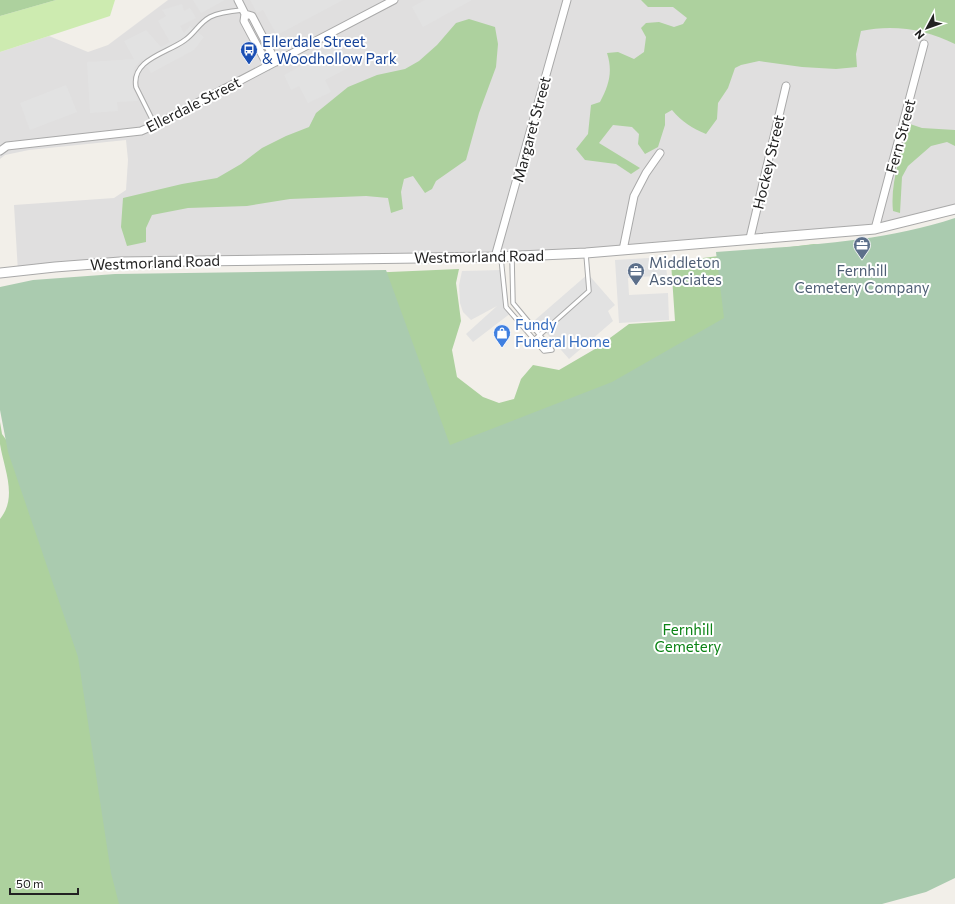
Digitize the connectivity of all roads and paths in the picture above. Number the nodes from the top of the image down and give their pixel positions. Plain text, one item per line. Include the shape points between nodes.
1 (238, 0) edge
2 (394, 0) edge
3 (567, 0) edge
4 (244, 12) junction
5 (924, 44) dead end
6 (276, 62) junction
7 (268, 66) junction
8 (786, 86) dead end
9 (155, 125) junction
10 (0, 151) edge
11 (660, 153) dead end
12 (955, 209) edge
13 (875, 229) junction
14 (750, 238) junction
15 (623, 250) junction
16 (586, 253) junction
17 (512, 256) junction
18 (498, 257) junction
19 (0, 273) edge
20 (540, 335) junction
21 (534, 340) junction

1 - 4 street
2 - 6 street, Ellerdale Street
3 - 18 street, Margaret Street
4 - 6 street via 252,16
4 - 7 street via 244,21
4 - 9 lane via 210,17 200,23 184,40 140,68 135,80 136,87
5 - 13 street, Fern Street
6 - 7 street, Ellerdale Street
7 - 9 street, Ellerdale Street
8 - 14 street, Hockey Street
9 - 10 street, Ellerdale Street via 141,131 7,146
11 - 15 street via 636,192
12 - 13 street, Westmorland Road
13 - 14 street, Westmorland Road
14 - 15 street, Westmorland Road
15 - 16 street, Westmorland Road
16 - 17 street, Westmorland Road
16 - 20 lane via 589,291
17 - 18 street, Westmorland Road
17 - 20 lane via 514,303
18 - 19 street, Westmorland Road via 128,262
18 - 21 lane via 506,307
20 - 21 lane
20 - 21 lane via 552,350 544,351

